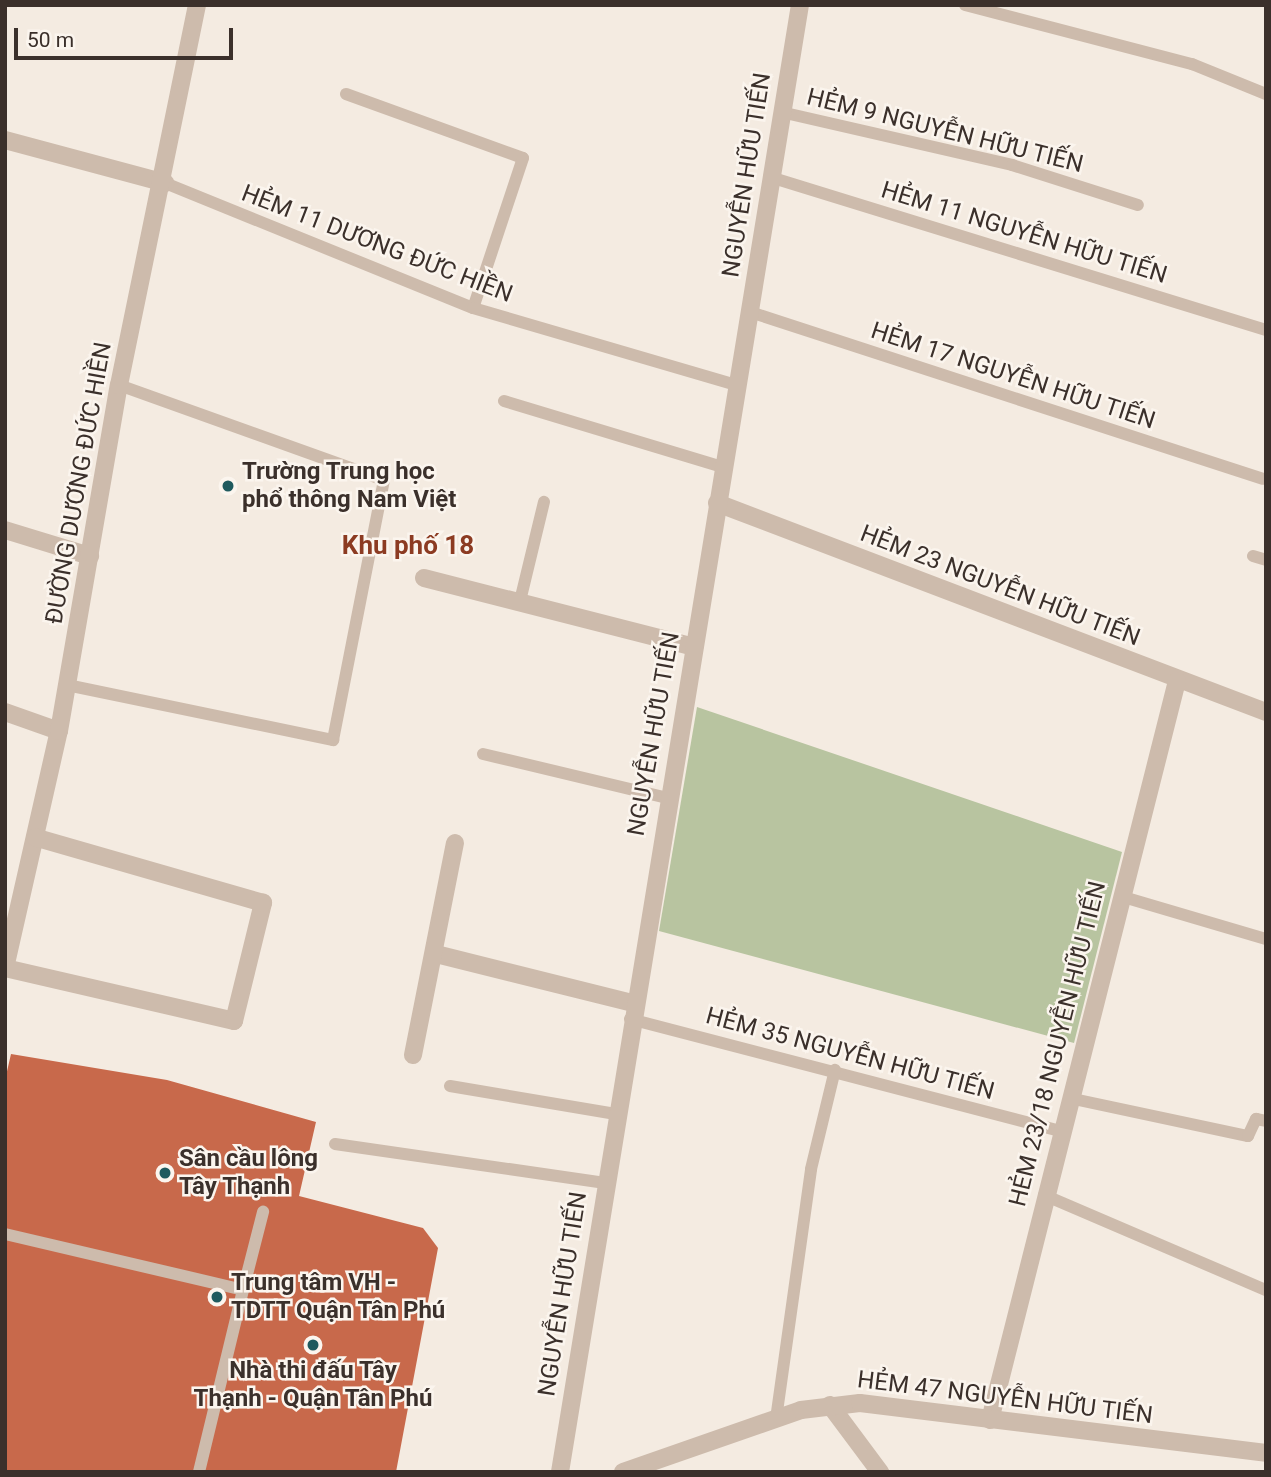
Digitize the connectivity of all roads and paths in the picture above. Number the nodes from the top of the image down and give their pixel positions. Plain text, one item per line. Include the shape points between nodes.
1 (197, 5) edge
2 (800, 5) edge
3 (965, 5) edge
4 (346, 94) dead end
5 (1266, 94) edge
6 (780, 112) junction
7 (5, 140) edge
8 (770, 177) junction
9 (165, 183) junction
10 (1138, 205) dead end
11 (473, 308) junction
12 (750, 313) junction
13 (1266, 330) edge
14 (119, 385) junction
15 (737, 385) junction
16 (504, 401) dead end
17 (723, 467) junction
18 (1263, 479) dead end
19 (544, 502) dead end
20 (717, 503) junction
21 (5, 530) edge
22 (90, 556) junction
23 (424, 578) dead end
24 (520, 601) junction
25 (694, 647) junction
26 (1177, 681) junction
27 (67, 685) junction
28 (5, 712) edge
29 (1266, 712) edge
30 (60, 731) junction
31 (483, 754) dead end
32 (667, 797) junction
33 (36, 837) junction
34 (455, 843) dead end
35 (1120, 896) junction
36 (1266, 939) edge
37 (436, 954) junction
38 (5, 968) edge
39 (631, 1011) junction
40 (413, 1055) dead end
41 (835, 1070) junction
42 (450, 1086) dead end
43 (1069, 1098) junction
44 (616, 1114) junction
45 (1266, 1121) edge
46 (1060, 1131) junction
47 (335, 1144) dead end
48 (605, 1183) junction
49 (1044, 1195) junction
50 (263, 1212) dead end
51 (5, 1234) edge
52 (243, 1290) junction
53 (1266, 1290) edge
54 (830, 1405) junction
55 (776, 1419) junction
56 (990, 1420) junction
57 (1266, 1453) edge
58 (199, 1472) edge
59 (559, 1472) edge
60 (623, 1472) edge
61 (880, 1472) edge

1 - 9 street, ĐƯỜNG DƯƠNG ĐỨC HIỀN
2 - 6 street, NGUYỄN HỮU TIẾN
3 - 5 lane via 1192,64
4 - 11 lane via 523,158
6 - 8 street, NGUYỄN HỮU TIẾN
6 - 10 lane, HẺM 9 NGUYỄN HỮU TIẾN via 1012,165
7 - 9 street
8 - 12 street, NGUYỄN HỮU TIẾN
8 - 13 lane, HẺM 11 NGUYỄN HỮU TIẾN
9 - 11 lane, HẺM 11 DƯƠNG ĐỨC HIỀN
9 - 14 street, ĐƯỜNG DƯƠNG ĐỨC HIỀN
11 - 15 lane, HẺM 11 DƯƠNG ĐỨC HIỀN
12 - 15 street, NGUYỄN HỮU TIẾN
12 - 18 lane, HẺM 17 NGUYỄN HỮU TIẾN
14 - 22 street, ĐƯỜNG DƯƠNG ĐỨC HIỀN
14 - 27 lane via 384,480 332,740
15 - 17 street, NGUYỄN HỮU TIẾN
16 - 17 lane
17 - 20 street, NGUYỄN HỮU TIẾN
19 - 24 lane
20 - 25 street, NGUYỄN HỮU TIẾN
20 - 26 street, HẺM 23 NGUYỄN HỮU TIẾN
21 - 22 street
22 - 27 street, ĐƯỜNG DƯƠNG ĐỨC HIỀN
23 - 24 street
24 - 25 street
25 - 32 street, NGUYỄN HỮU TIẾN
26 - 29 street, HẺM 23 NGUYỄN HỮU TIẾN
26 - 35 street, HẺM 23/18 NGUYỄN HỮU TIẾN
27 - 30 street, ĐƯỜNG DƯƠNG ĐỨC HIỀN
28 - 30 street
30 - 33 street, ĐƯỜNG DƯƠNG ĐỨC HIỀN
31 - 32 lane
32 - 39 street, NGUYỄN HỮU TIẾN
33 - 38 street, ĐƯỜNG DƯƠNG ĐỨC HIỀN
33 - 38 street via 263,903 234,1021
34 - 37 street
35 - 36 lane
35 - 43 street, HẺM 23/18 NGUYỄN HỮU TIẾN
37 - 39 street
37 - 40 street
39 - 41 lane, HẺM 35 NGUYỄN HỮU TIẾN
39 - 44 street, NGUYỄN HỮU TIẾN
41 - 46 lane, HẺM 35 NGUYỄN HỮU TIẾN
41 - 55 lane via 811,1169
42 - 44 lane
43 - 45 lane via 1248,1136 1256,1119
43 - 46 street, HẺM 23/18 NGUYỄN HỮU TIẾN
44 - 48 street, NGUYỄN HỮU TIẾN
46 - 49 street, HẺM 23/18 NGUYỄN HỮU TIẾN
47 - 48 lane
48 - 59 street, NGUYỄN HỮU TIẾN
49 - 53 lane
49 - 56 street, HẺM 23/18 NGUYỄN HỮU TIẾN
50 - 52 lane
51 - 52 lane
52 - 58 lane
54 - 55 street, HẺM 47 NGUYỄN HỮU TIẾN
54 - 56 street, HẺM 47 NGUYỄN HỮU TIẾN via 887,1405
54 - 61 street
55 - 60 street, HẺM 47 NGUYỄN HỮU TIẾN
56 - 57 street, HẺM 47 NGUYỄN HỮU TIẾN

